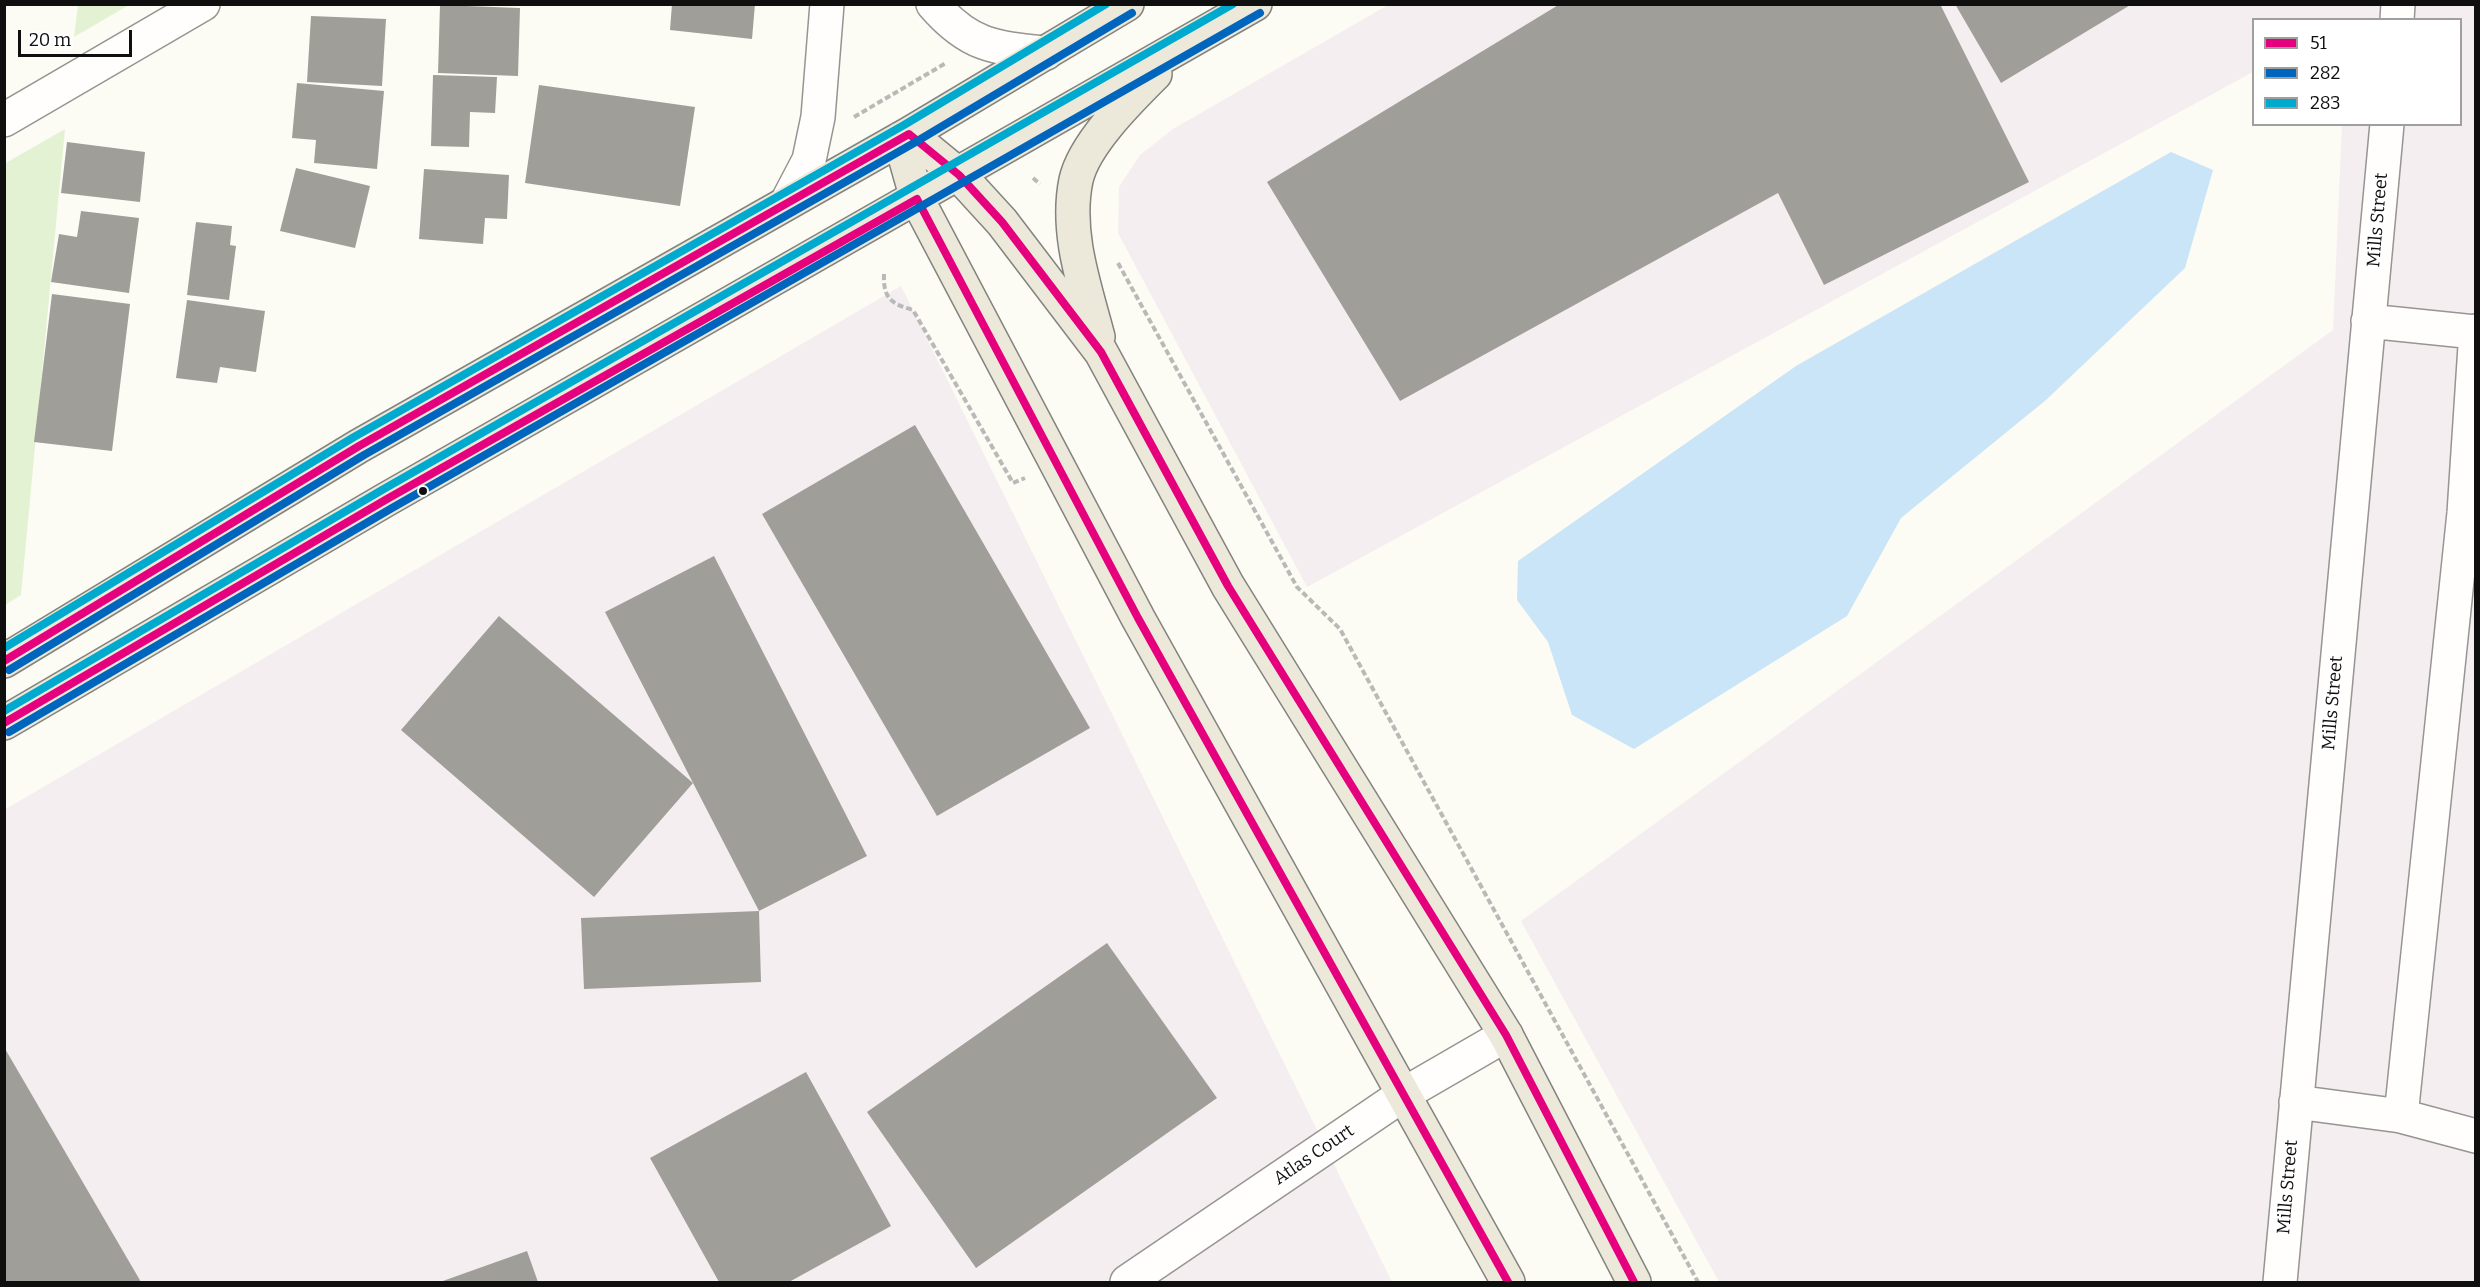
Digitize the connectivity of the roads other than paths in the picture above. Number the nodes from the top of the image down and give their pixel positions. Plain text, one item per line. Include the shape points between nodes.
1 (202, 4) edge
2 (827, 4) edge
3 (933, 4) edge
4 (1127, 4) edge
5 (1255, 4) edge
6 (1184, 45) junction
7 (1046, 54) junction
8 (4, 120) edge
9 (2387, 126) edge
10 (904, 137) junction
11 (959, 175) junction
12 (917, 199) junction
13 (787, 202) junction
14 (2368, 321) junction
15 (2475, 332) edge
16 (1101, 352) junction
17 (4, 661) edge
18 (4, 723) edge
19 (1506, 1035) junction
20 (1404, 1094) junction
21 (2296, 1102) junction
22 (2401, 1116) junction
23 (2475, 1137) edge
24 (1127, 1282) edge
25 (1508, 1282) edge
26 (1634, 1282) edge
27 (2280, 1282) edge

1 - 8 street
2 - 13 street via 818,117 809,160
3 - 7 street via 962,33 984,44
4 - 7 main road
5 - 6 main road
6 - 11 main road
6 - 16 main road via 1108,123 1077,178 1074,240
7 - 10 main road
9 - 14 street, Mills Street
10 - 11 main road
10 - 12 main road
10 - 13 main road
11 - 12 main road
11 - 16 main road via 1002,222
12 - 18 main road via 387,499
12 - 20 main road via 1138,618
13 - 17 main road via 359,446
14 - 15 street
14 - 21 street, Mills Street
15 - 22 street via 2464,513
16 - 19 main road via 1228,586
19 - 20 street, Atlas Court
19 - 26 main road
20 - 24 street, Atlas Court
20 - 25 main road
21 - 22 street
21 - 27 street, Mills Street
22 - 23 street

